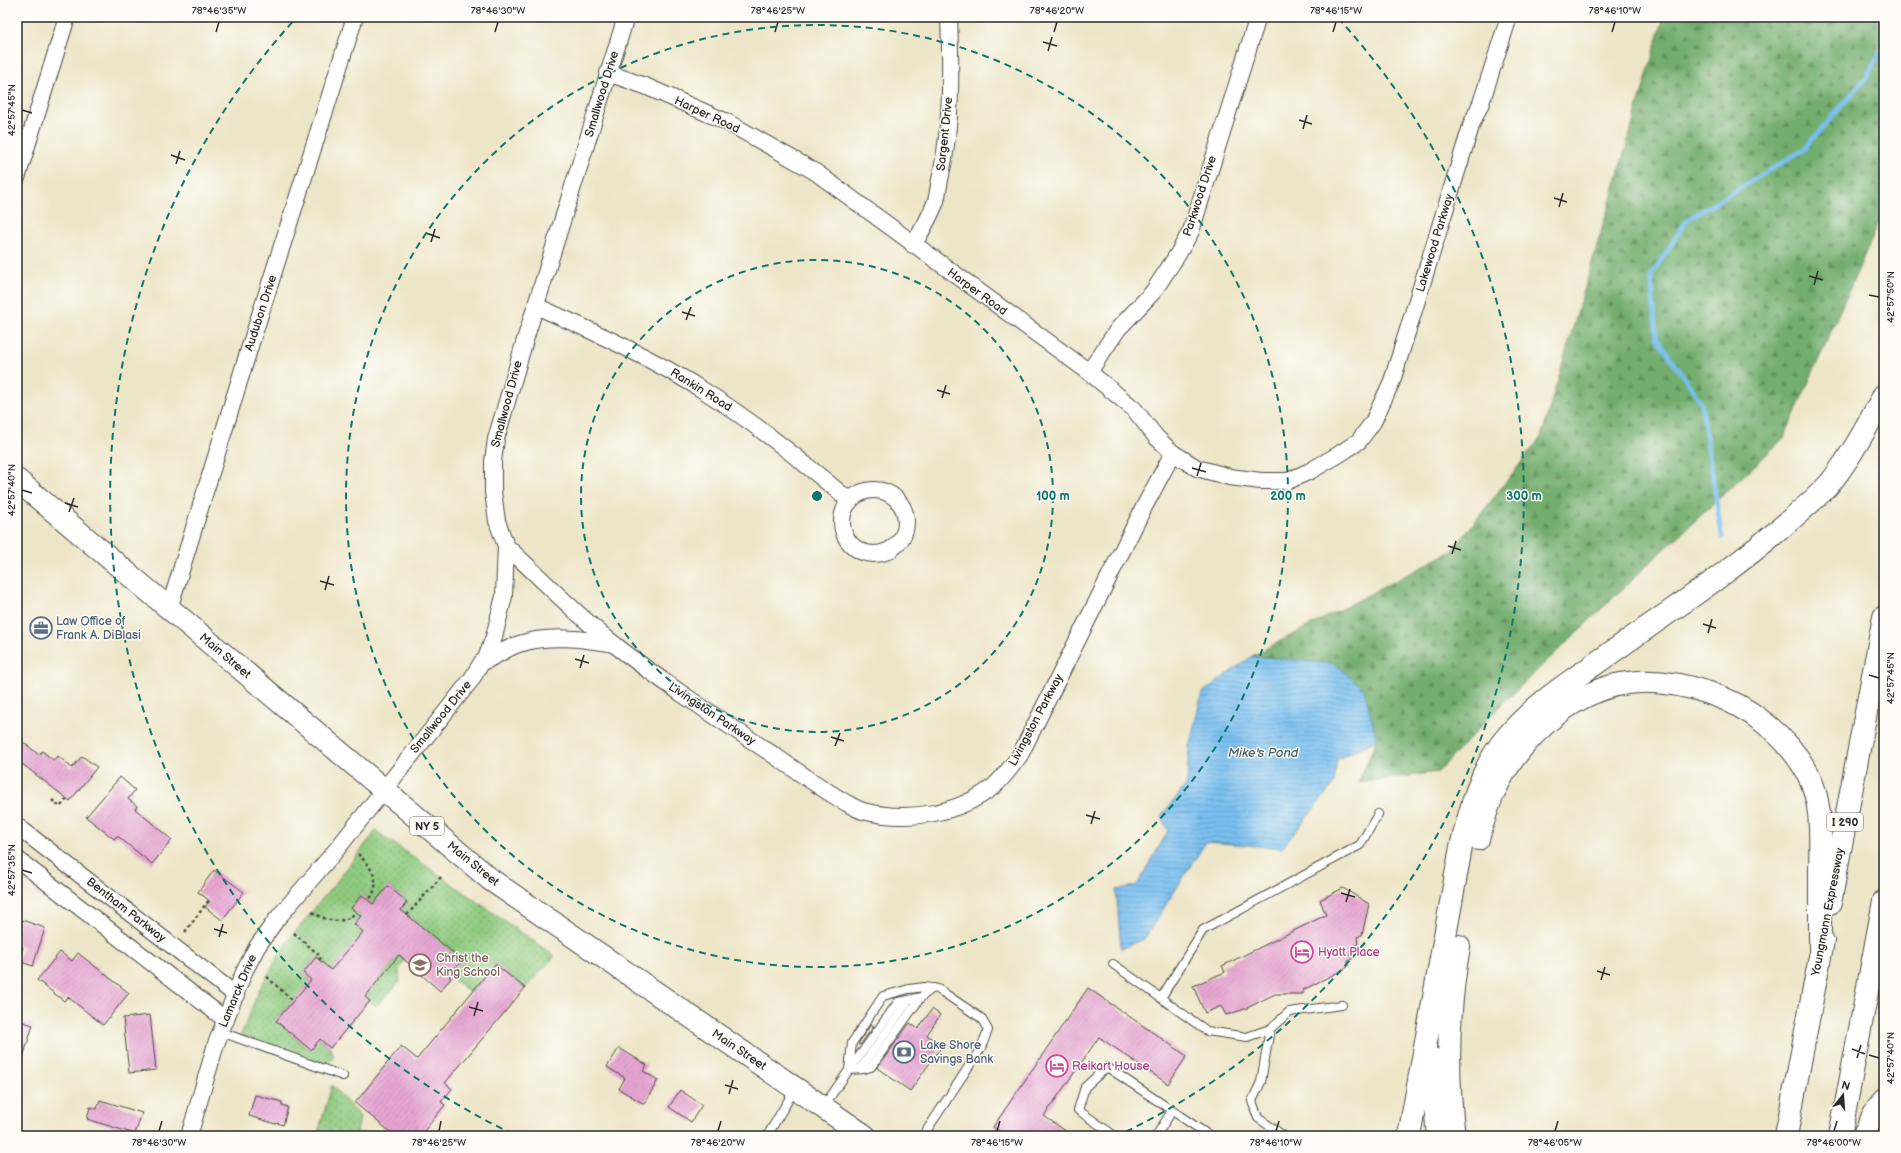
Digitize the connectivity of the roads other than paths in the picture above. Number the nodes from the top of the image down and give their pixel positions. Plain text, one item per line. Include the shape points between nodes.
1 (67, 17) edge
2 (355, 17) edge
3 (626, 17) edge
4 (949, 17) edge
5 (1258, 17) edge
6 (1509, 17) edge
7 (608, 73) junction
8 (17, 178) edge
9 (913, 245) junction
10 (536, 306) junction
11 (1089, 372) junction
12 (1884, 395) edge
13 (1173, 454) junction
14 (1338, 455) joint
15 (17, 480) edge
16 (850, 500) junction
17 (506, 546) junction
18 (169, 609) junction
19 (1884, 617) edge
20 (614, 644) junction
21 (485, 661) junction
22 (383, 789) junction
23 (1378, 814) dead end
24 (18, 831) edge
25 (17, 859) edge
26 (1884, 901) edge
27 (1820, 956) junction
28 (1113, 964) dead end
29 (932, 988) junction
30 (1436, 990) junction
31 (236, 995) junction
32 (921, 997) junction
33 (1161, 998) junction
34 (909, 1000) junction
35 (1342, 1005) dead end
36 (223, 1026) junction
37 (1270, 1029) junction
38 (860, 1069) junction
39 (849, 1070) junction
40 (343, 1076) dead end
41 (795, 1088) junction
42 (1884, 1100) edge
43 (823, 1107) junction
44 (1172, 1111) junction
45 (189, 1136) edge
46 (767, 1136) edge
47 (865, 1136) edge
48 (923, 1136) edge
49 (1114, 1136) edge
50 (1156, 1136) edge
51 (1210, 1136) edge
52 (1284, 1136) edge
53 (1409, 1136) edge
54 (1438, 1136) edge
55 (1454, 1136) edge
56 (1786, 1136) edge
57 (1840, 1136) edge
58 (1863, 1136) edge

1 - 8 street
2 - 18 street, Audubon Drive
3 - 7 street, Smallwood Drive
4 - 9 street, Sargent Drive via 951,73 945,159 936,201 927,223
5 - 11 street, Parkwood Drive via 1191,231 1153,292 1118,329
6 - 14 street, Lakewood Parkway via 1472,123 1392,381 1373,422 1359,441
7 - 9 street, Harper Road via 726,122 814,171
7 - 10 street, Smallwood Drive
9 - 11 street, Harper Road
10 - 16 street, Rankin Road via 602,335 708,393 797,456
10 - 17 street, Smallwood Drive via 496,439 492,461 497,521
11 - 13 street, Harper Road via 1134,409
12 - 30 main road via 1850,456 1830,483 1810,503 1765,543 1544,701 1524,718 1501,744 1485,772 1469,813
13 - 14 street, Harper Road via 1197,468 1230,477 1261,481 1288,481
13 - 20 street, Livingston Parkway via 1020,755 1008,772 993,786 960,806 938,812 893,816 860,810 829,793
15 - 18 main road, Main Street / NY 5
16 - 16 street via 858,493 869,490 891,493 902,506 907,521 900,542 892,550 872,554 862,552 853,546 847,539 842,519 844,509
17 - 20 street, Livingston Parkway
17 - 21 street, Smallwood Drive via 504,596
18 - 22 main road, Main Street / NY 5
19 - 27 main road, Youngmann Expressway / I 290
20 - 21 street, Livingston Parkway via 573,638 547,639 519,644
21 - 22 street, Smallwood Drive
22 - 31 street, Lamarck Drive via 337,849 276,920 257,947
22 - 41 main road, Main Street / NY 5 via 491,880
23 - 33 lane via 1360,845 1203,930
24 - 31 street, Bentham Parkway
25 - 36 street
26 - 57 main road
27 - 55 main road via 1820,851 1816,793 1807,772 1790,748 1755,715 1725,698 1695,688 1644,682 1616,685 1590,694 1560,712 1518,752 1497,785 1483,819 1454,973 1450,1012 1450,1104
27 - 56 main road, Youngmann Expressway / I 290
28 - 33 lane
29 - 32 lane
29 - 39 lane via 909,989 883,996 852,1043
29 - 48 lane via 938,989 981,1018 988,1030 981,1048
30 - 53 main road
30 - 54 main road via 1433,1054
31 - 36 street, Lamarck Drive
32 - 34 lane
32 - 38 lane via 871,1067
33 - 37 lane via 1207,1031 1247,1037
34 - 38 lane
34 - 39 lane via 898,1002
35 - 37 lane via 1289,1012
36 - 40 lane
36 - 45 street, Lamarck Drive
37 - 52 lane via 1261,1082 1252,1101 1258,1118
38 - 39 lane
39 - 43 lane
41 - 43 main road, Main Street / NY 5
41 - 46 lane
42 - 58 main road via 1878,1106
43 - 47 main road, Main Street / NY 5
44 - 49 lane via 1107,1067 1085,1087 1078,1110
44 - 50 lane
44 - 51 lane

